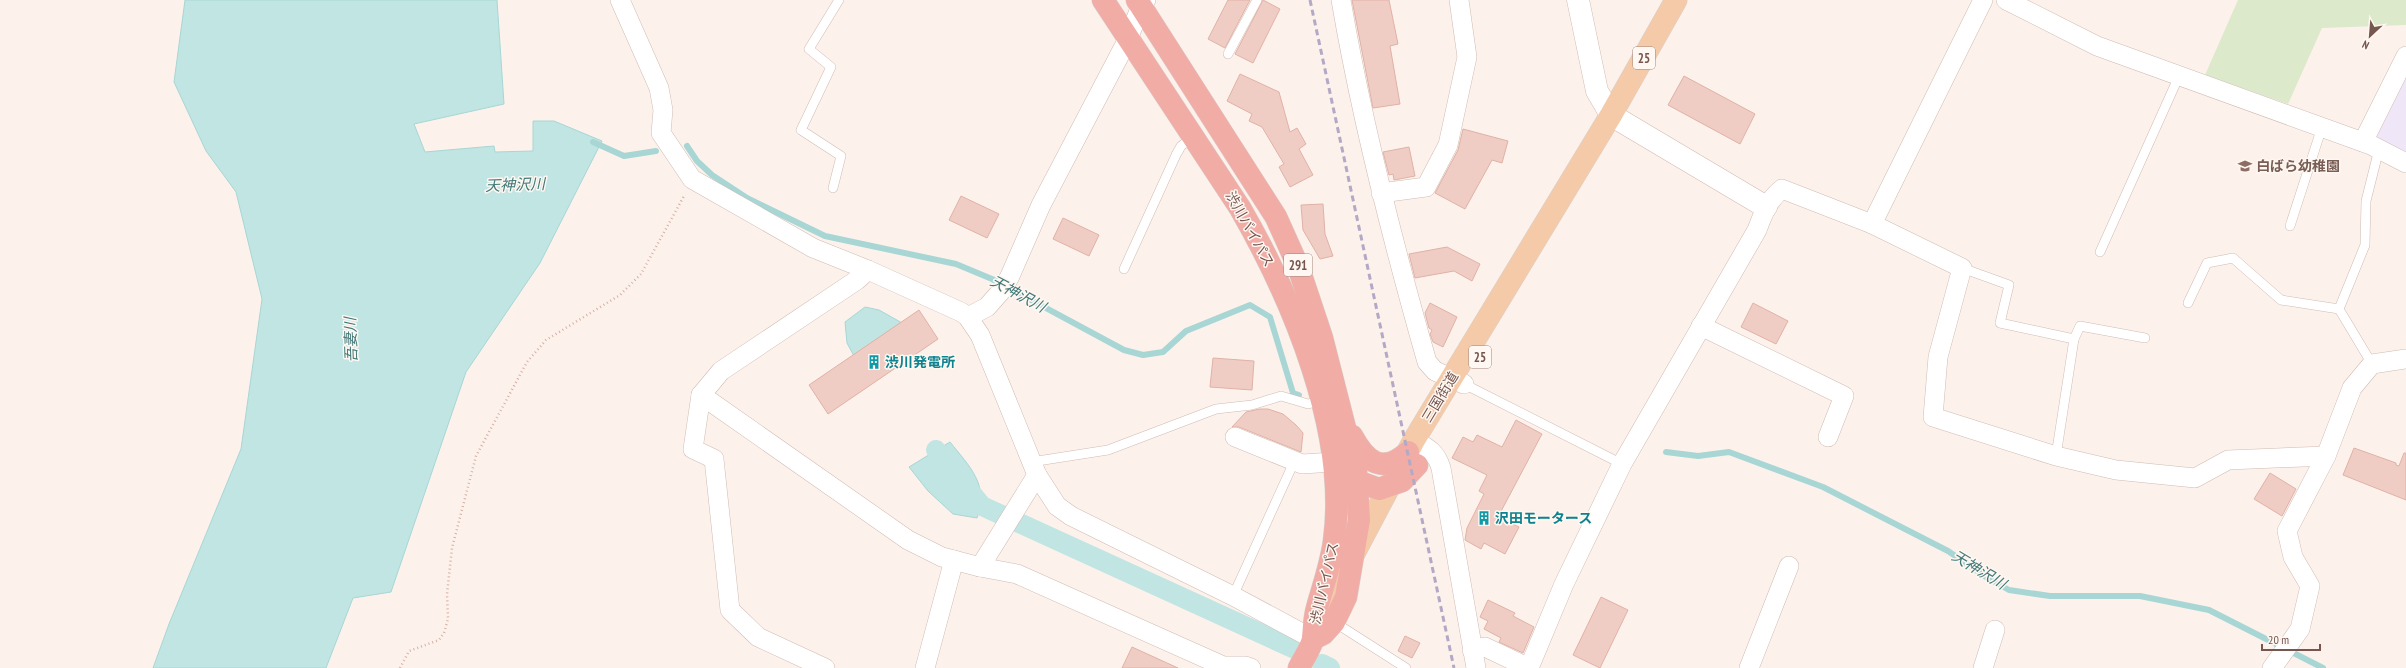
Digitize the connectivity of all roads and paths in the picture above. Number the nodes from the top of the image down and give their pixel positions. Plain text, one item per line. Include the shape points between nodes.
1 (620, 0) edge
2 (839, 0) edge
3 (1103, 0) edge
4 (1257, 0) edge
5 (1341, 0) edge
6 (1459, 0) edge
7 (1578, 0) edge
8 (1676, 0) edge
9 (1983, 0) edge
10 (2006, 0) edge
11 (1142, 2) edge
12 (1128, 39) junction
13 (1228, 54) dead end
14 (2406, 56) edge
15 (2179, 76) junction
16 (1612, 115) junction
17 (2322, 128) junction
18 (1193, 137) junction
19 (2371, 145) junction
20 (2406, 163) edge
21 (692, 179) junction
22 (833, 188) dead end
23 (1381, 193) junction
24 (1766, 207) junction
25 (1872, 224) junction
26 (2290, 226) dead end
27 (2100, 252) dead end
28 (1962, 268) junction
29 (1124, 269) dead end
30 (868, 270) junction
31 (2188, 303) dead end
32 (2339, 310) junction
33 (968, 317) junction
34 (1701, 326) junction
35 (2145, 338) dead end
36 (2074, 339) junction
37 (2406, 360) edge
38 (2372, 364) junction
39 (1458, 381) junction
40 (701, 395) junction
41 (1320, 401) junction
42 (1345, 423) junction
43 (1234, 437) dead end
44 (1828, 437) dead end
45 (1416, 451) junction
46 (2056, 456) junction
47 (2326, 456) junction
48 (1294, 462) junction
49 (1334, 462) junction
50 (1622, 464) junction
51 (1034, 469) junction
52 (1357, 481) junction
53 (1390, 486) junction
54 (1351, 559) junction
55 (954, 560) junction
56 (1789, 566) dead end
57 (980, 567) junction
58 (1233, 596) junction
59 (1346, 597) junction
60 (1334, 622) junction
61 (1995, 630) dead end
62 (1313, 639) junction
63 (1472, 650) junction
64 (803, 664) edge
65 (2275, 664) edge
66 (400, 668) edge
67 (825, 668) edge
68 (925, 668) edge
69 (1251, 668) edge
70 (1299, 668) edge
71 (1406, 668) edge
72 (1476, 668) edge
73 (1529, 668) edge
74 (1749, 668) edge
75 (1982, 668) edge

1 - 21 street via 659,88 663,110 661,133
2 - 22 lane via 809,49 831,67 801,130 842,156
3 - 12 highway, 渋川バイパス / 291
4 - 13 lane
5 - 23 street via 1354,76
6 - 23 street via 1467,57 1448,145 1426,187
7 - 16 street via 1597,91
8 - 16 main road, 三国街道 / 25
9 - 25 street
10 - 15 street via 2097,46
11 - 12 street
11 - 42 highway, 渋川バイパス / 291 via 1276,217 1298,266 1322,338
12 - 18 highway, 渋川バイパス / 291
12 - 33 street via 1041,205 1006,282 987,307
14 - 19 street
15 - 17 street
15 - 27 lane
16 - 24 street
16 - 39 main road, 三国街道 / 25 via 1555,232
17 - 19 street
17 - 26 lane
18 - 29 lane via 1181,146 1176,155
18 - 41 highway, 渋川バイパス / 291 via 1240,208 1272,267 1310,364
19 - 20 street
19 - 32 lane via 2365,245
21 - 30 street via 813,248
21 - 66 path via 641,274 620,295 546,340 527,362 476,456 452,548 447,594 448,619 444,633 439,640 409,652
23 - 39 street via 1427,362 1435,371
24 - 25 street via 1773,196 1782,189
24 - 34 street via 1757,230
25 - 28 street
28 - 36 lane via 2009,285 2000,323
28 - 46 street via 1938,356 1933,417
30 - 33 street
30 - 40 street via 857,280 721,371
31 - 32 lane via 2207,263 2233,258 2281,300
32 - 38 lane
33 - 51 street via 980,335
34 - 44 street via 1844,396
34 - 50 street
35 - 36 lane via 2080,326
36 - 46 lane
37 - 38 street
38 - 47 street via 2352,388
39 - 45 main road, 三国街道 / 25
39 - 50 lane
40 - 55 street via 908,540 942,557
40 - 64 street via 694,449 714,459 730,610 758,637
41 - 49 highway, 渋川バイパス / 291
41 - 51 lane via 1308,404 1281,396 1252,405 1216,409 1108,450
42 - 45 highway via 1362,454 1376,463 1395,462
42 - 52 highway, 渋川バイパス / 291
43 - 48 street
45 - 53 main road, 三国街道 / 25
45 - 59 main road, 三国街道 / 25
45 - 63 street via 1438,457
46 - 47 street via 2116,470 2195,478 2228,460
47 - 65 street via 2287,531 2293,557 2310,586 2300,629
48 - 49 street
48 - 58 lane
49 - 52 highway
49 - 62 highway, 渋川バイパス / 291 via 1337,498 1334,541 1312,625
50 - 73 street via 1564,584
51 - 57 street
51 - 58 street via 1057,506 1071,516
52 - 53 highway via 1379,489
52 - 54 highway, 渋川バイパス / 291 via 1359,520
53 - 54 main road, 三国街道 / 25
54 - 59 highway, 渋川バイパス / 291
54 - 62 main road, 三国街道 / 25
55 - 57 street
55 - 68 street
56 - 74 street
57 - 69 street via 1017,574 1223,666
58 - 62 street
59 - 60 highway, 渋川バイパス / 291
60 - 62 highway, 渋川バイパス / 291 via 1323,634
60 - 71 lane
61 - 75 street
62 - 70 highway, 三国街道 / 291
63 - 72 street
63 - 73 street via 1485,646
64 - 67 street

